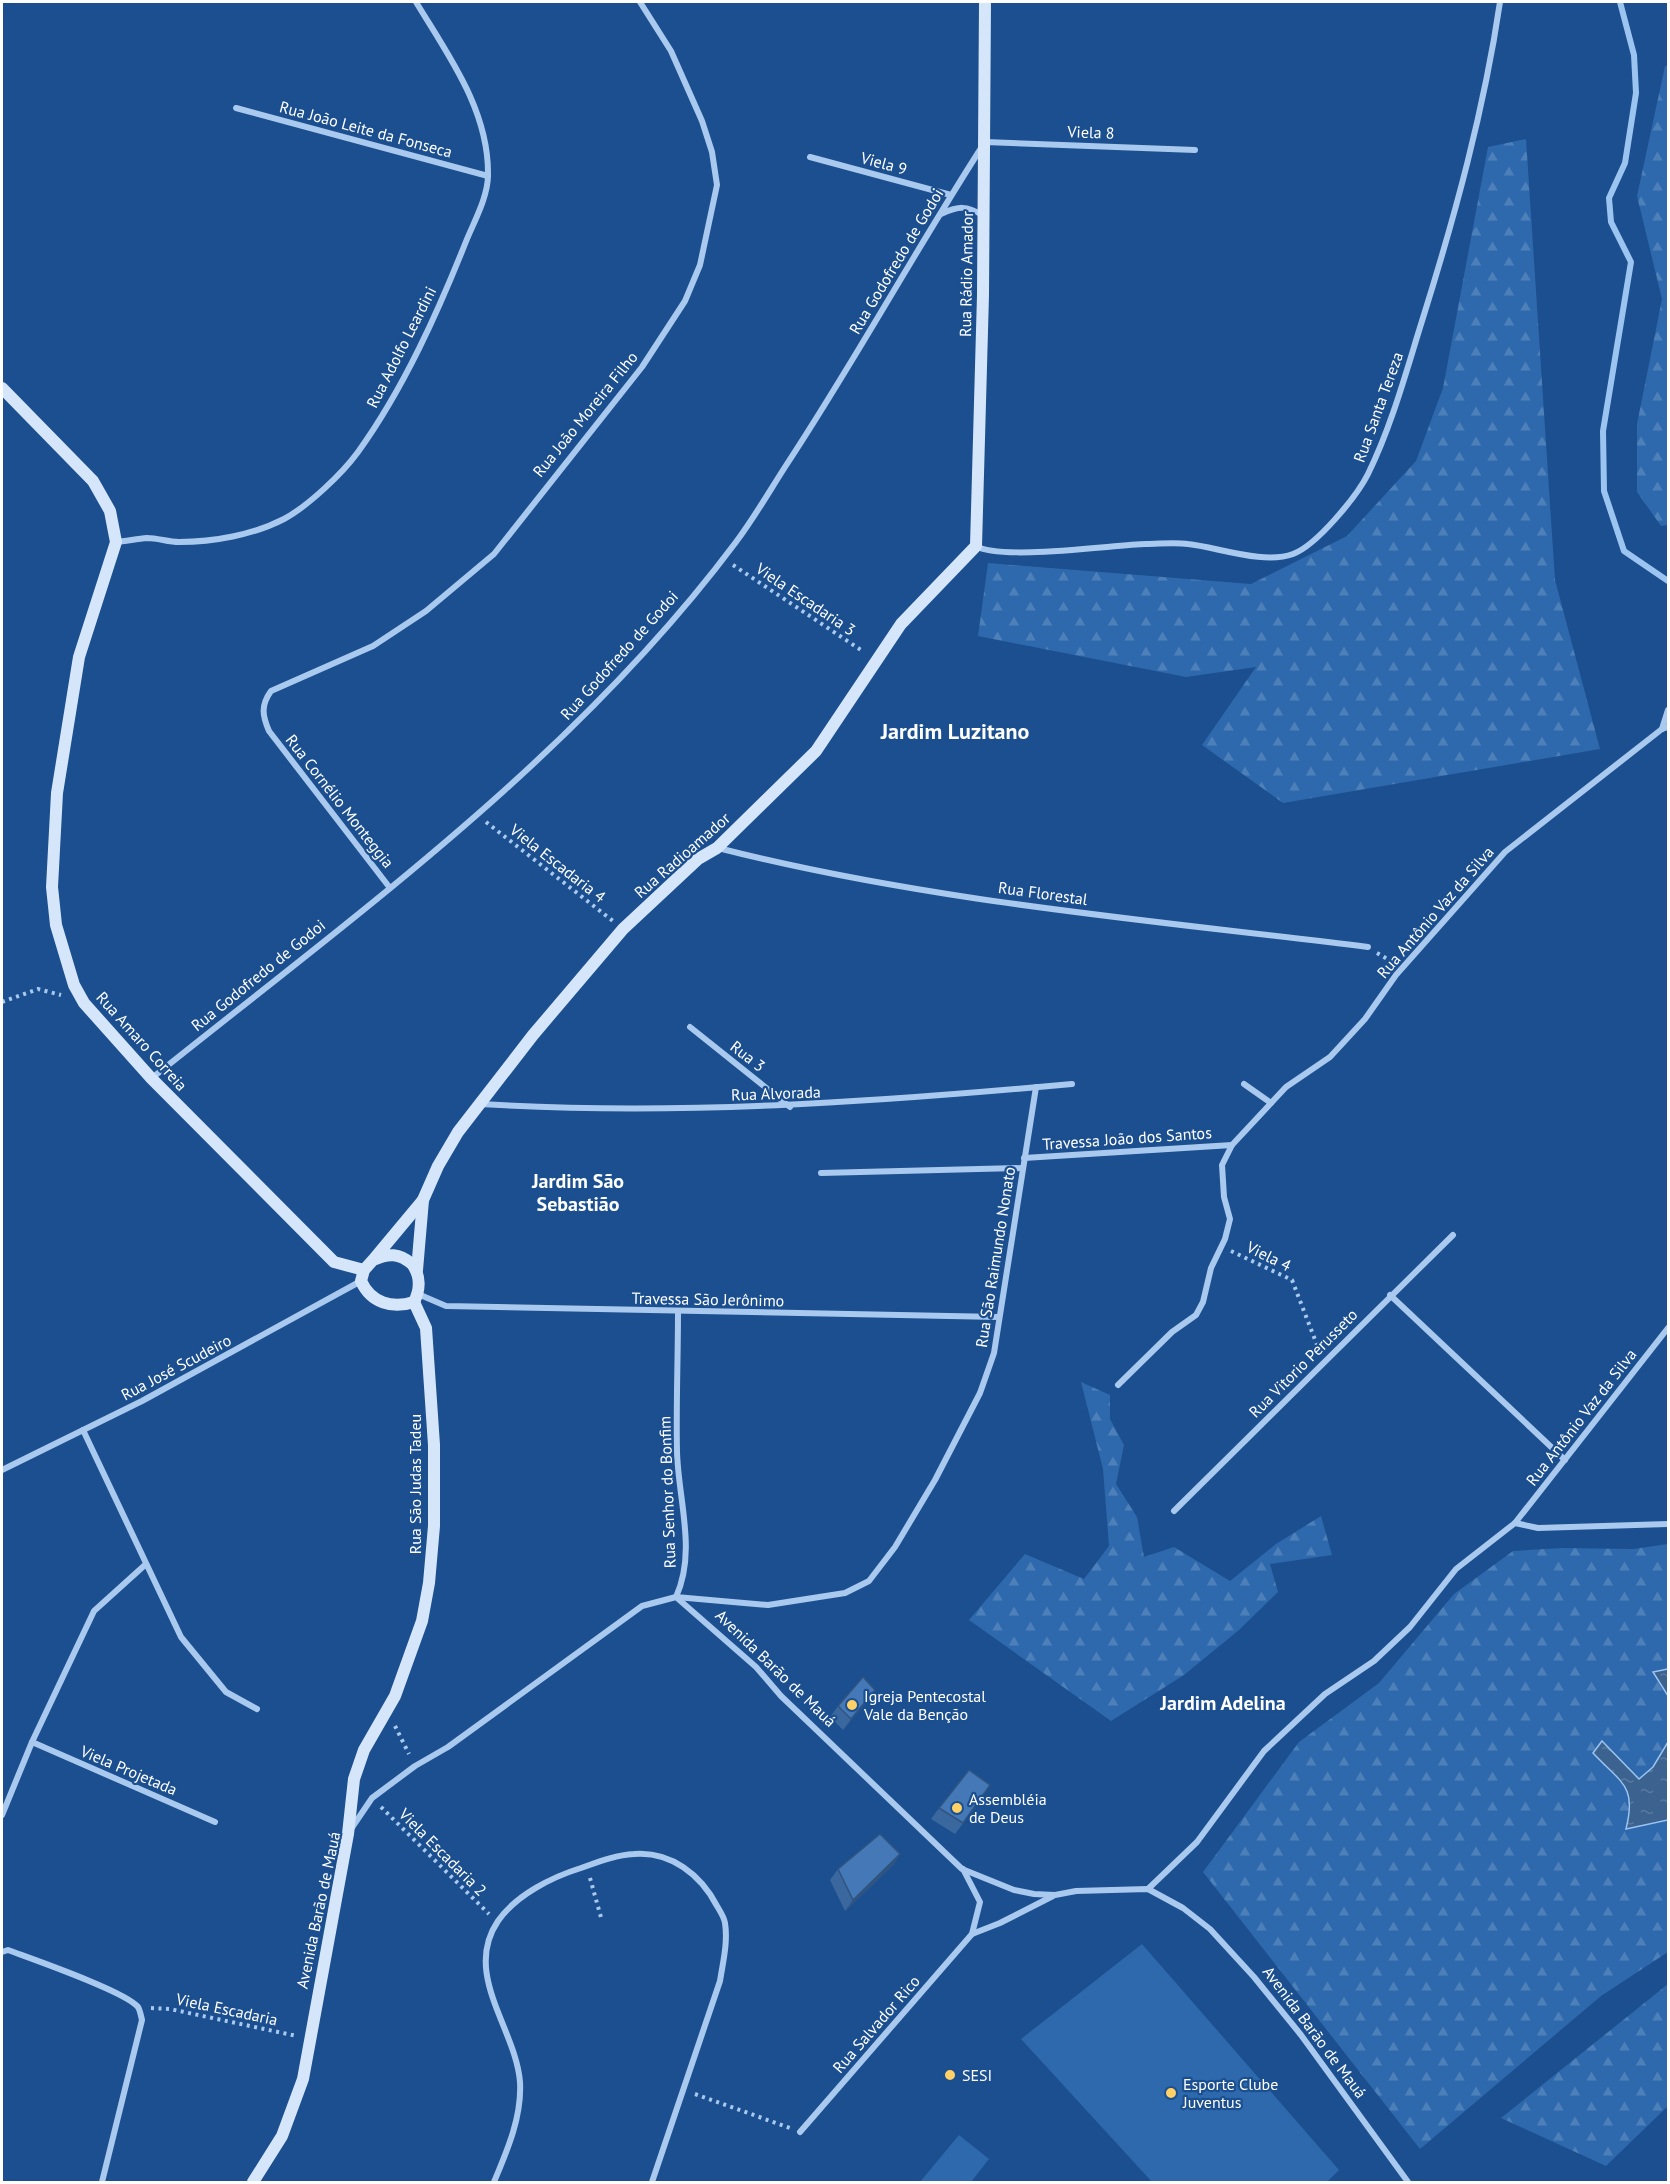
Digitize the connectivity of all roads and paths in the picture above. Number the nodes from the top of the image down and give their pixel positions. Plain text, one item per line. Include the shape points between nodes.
1 (416, 2) edge
2 (640, 2) edge
3 (985, 2) edge
4 (1500, 2) edge
5 (236, 108) dead end
6 (985, 142) junction
7 (1195, 150) dead end
8 (810, 157) dead end
9 (488, 176) junction
10 (951, 195) junction
11 (940, 214) junction
12 (984, 216) junction
13 (2, 388) edge
14 (116, 542) junction
15 (976, 546) junction
16 (723, 558) junction
17 (876, 660) junction
18 (1668, 710) edge
19 (1665, 728) edge
20 (268, 731) joint
21 (479, 816) junction
22 (717, 848) junction
23 (390, 888) junction
24 (624, 929) junction
25 (1368, 947) joint
26 (1402, 968) junction
27 (81, 998) junction
28 (2, 1002) edge
29 (690, 1027) dead end
30 (151, 1078) junction
31 (1072, 1084) dead end
32 (1244, 1084) dead end
33 (1036, 1087) junction
34 (1271, 1103) junction
35 (479, 1104) junction
36 (790, 1107) junction
37 (1232, 1144) junction
38 (1024, 1158) junction
39 (1023, 1168) junction
40 (821, 1173) dead end
41 (423, 1200) junction
42 (1453, 1235) dead end
43 (1222, 1246) junction
44 (417, 1270) junction
45 (366, 1271) junction
46 (1390, 1295) junction
47 (416, 1298) junction
48 (678, 1312) junction
49 (999, 1317) junction
50 (1668, 1328) edge
51 (1323, 1362) junction
52 (1118, 1385) dead end
53 (82, 1430) junction
54 (1565, 1460) junction
55 (2, 1470) edge
56 (1174, 1511) dead end
57 (1515, 1523) junction
58 (1668, 1524) edge
59 (146, 1564) junction
60 (676, 1597) junction
61 (257, 1709) dead end
62 (386, 1711) junction
63 (32, 1742) junction
64 (415, 1766) junction
65 (372, 1798) junction
66 (2, 1815) edge
67 (215, 1822) dead end
68 (348, 1834) junction
69 (586, 1866) junction
70 (962, 1869) junction
71 (1148, 1889) junction
72 (1055, 1895) junction
73 (602, 1921) dead end
74 (497, 1922) junction
75 (972, 1934) junction
76 (2, 1952) edge
77 (138, 2007) junction
78 (310, 2039) junction
79 (684, 2090) junction
80 (800, 2132) joint
81 (102, 2182) edge
82 (253, 2182) edge
83 (494, 2182) edge
84 (652, 2182) edge
85 (1407, 2182) edge

1 - 9 street, Rua Adolfo Leardini via 474,103 484,134
2 - 20 street, Rua João Moreira Filho via 671,51 702,121 714,163 717,185 709,229 686,301 642,367 494,554 426,611 373,646 271,691 263,708
3 - 6 street, Rua Rádio Amador
4 - 15 street, Rua Santa Tereza via 1491,64 1475,128 1439,267 1394,414 1367,476 1312,542 1293,554 1271,557 1186,544 985,552
5 - 9 street, Rua João Leite da Fonseca
6 - 7 street, Viela 8
6 - 10 street, Rua Godofredo de Godoi
6 - 12 street, Rua Rádio Amador
8 - 10 street, Viela 9
9 - 14 street, Rua Adolfo Leardini via 480,208 450,282 409,366 357,454 324,487 285,518 252,531 216,539 177,542 148,538
10 - 11 street, Rua Godofredo de Godoi
11 - 12 street via 959,206 970,207
11 - 16 street, Rua Godofredo de Godoi via 802,441
12 - 15 street, Rua Rádio Amador
13 - 14 street via 93,481 111,511
14 - 27 street, Rua Amaro Correia via 79,657 52,839 56,925
15 - 17 street, Rua Radioamador via 902,624
16 - 17 path, Viela Escadaria 3
16 - 21 street, Rua Godofredo de Godoi via 599,702
17 - 22 street, Rua Radioamador via 816,752
18 - 19 street
19 - 26 street, Rua Antônio Vaz da Silva via 1505,852
20 - 23 street, Rua Cornélio Monteggia
21 - 23 street, Rua Godofredo de Godoi
21 - 24 path, Viela Escadaria 4
22 - 24 street, Rua Radioamador via 698,859
22 - 25 street, Rua Florestal via 840,875 1069,911
23 - 30 street, Rua Godofredo de Godoi
24 - 35 street, Rua Radioamador
25 - 26 path
26 - 34 street, Rua Antônio Vaz da Silva via 1365,1019 1330,1057 1286,1087
27 - 28 path via 38,989
27 - 30 street, Rua Amaro Correia
29 - 36 street, Rua 3
30 - 45 street, Rua Amaro Correia via 334,1262
31 - 33 street, Rua Alvorada
32 - 34 street
33 - 36 street, Rua Alvorada
33 - 38 street, Rua São Raimundo Nonato
34 - 37 street, Rua Antônio Vaz da Silva
35 - 36 street, Rua Alvorada via 641,1110
35 - 41 street, Rua Radioamador via 438,1166
37 - 38 street, Travessa João dos Santos
37 - 43 street, Rua Antônio Vaz da Silva via 1222,1165 1230,1219
38 - 39 street, Rua São Raimundo Nonato
39 - 40 street
39 - 49 street, Rua São Raimundo Nonato
41 - 44 street, Rua Radioamador
41 - 45 street, Rua Radioamador
42 - 46 street, Rua Vitorio Perusseto
43 - 51 path, Viela 4 via 1292,1280
43 - 52 street via 1196,1315 1172,1332
44 - 45 street via 404,1258 385,1255
44 - 47 street
45 - 47 street via 367,1294 401,1306
45 - 53 street, Rua José Scudeiro via 153,1395
46 - 51 street, Rua Vitorio Perusseto
46 - 54 street
47 - 48 street, Travessa São Jerônimo via 446,1306
47 - 62 street, Rua São Judas Tadeu via 426,1328 434,1445 434,1526 422,1622
48 - 49 street, Travessa São Jerônimo
48 - 60 street, Rua Senhor do Bonfim via 677,1453 687,1557
49 - 60 street, Rua São Raimundo Nonato via 994,1353 980,1393 895,1547 869,1581 845,1593 768,1605
50 - 54 street, Rua Antônio Vaz da Silva
51 - 56 street, Rua Vitorio Perusseto
53 - 55 street, Rua José Scudeiro
53 - 59 street
54 - 57 street, Rua Antônio Vaz da Silva
57 - 58 street via 1538,1528
57 - 71 street, Rua Antônio Vaz da Silva via 1456,1569 1410,1627 1374,1661 1325,1694 1264,1751 1197,1842
59 - 61 street via 181,1637 226,1692
59 - 63 street via 94,1611
60 - 64 street, Avenida Barão de Mauá via 642,1606 448,1747
60 - 70 street, Avenida Barão de Mauá via 756,1667 781,1696
62 - 64 path
62 - 68 street, Rua São Judas Tadeu via 364,1750 354,1779
63 - 66 street
63 - 67 street, Viela Projetada
64 - 65 street, Avenida Barão de Mauá
65 - 68 street, Avenida Barão de Mauá
65 - 74 path, Viela Escadaria 2
68 - 78 street, Avenida Barão de Mauá
69 - 73 path
69 - 74 street via 555,1876 513,1905
69 - 79 street via 633,1854 655,1855 676,1862 694,1874 725,1921 726,1950 720,1981
70 - 72 street, Avenida Barão de Mauá via 1014,1890
70 - 75 street, Rua Salvador Rico via 980,1902
71 - 72 street, Avenida Barão de Mauá
71 - 85 street, Avenida Barão de Mauá via 1183,1908 1210,1929 1254,1977
72 - 75 street, Rua Salvador Rico
74 - 83 street via 485,1971 520,2080 520,2106
75 - 80 street, Rua Salvador Rico
76 - 77 street via 8,1950 121,1995
77 - 78 path, Viela Escadaria via 170,2009
77 - 81 street via 142,2020
78 - 82 street, Avenida Barão de Mauá via 303,2079 282,2136
79 - 80 path
79 - 84 street

